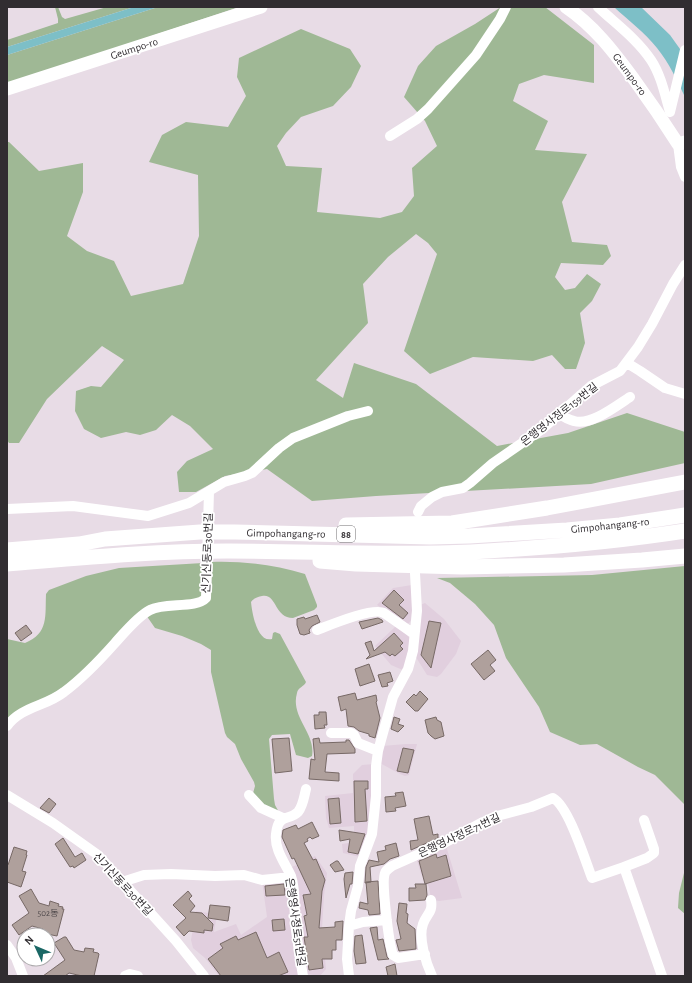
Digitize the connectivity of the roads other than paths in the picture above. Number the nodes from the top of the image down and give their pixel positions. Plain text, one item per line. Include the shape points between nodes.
1 (261, 7) edge
2 (506, 7) edge
3 (566, 7) edge
4 (598, 7) edge
5 (685, 50) edge
6 (7, 89) edge
7 (668, 119) junction
8 (390, 136) dead end
9 (682, 143) edge
10 (685, 156) edge
11 (685, 177) edge
12 (685, 265) edge
13 (627, 364) junction
14 (685, 394) edge
15 (630, 397) dead end
16 (368, 411) dead end
17 (560, 414) junction
18 (685, 482) edge
19 (209, 494) junction
20 (7, 509) edge
21 (418, 512) dead end
22 (685, 515) edge
23 (685, 531) edge
24 (293, 533) junction
25 (7, 550) edge
26 (228, 551) junction
27 (685, 556) edge
28 (7, 564) edge
29 (415, 573) dead end
30 (317, 630) dead end
31 (414, 634) junction
32 (7, 726) edge
33 (331, 733) dead end
34 (378, 751) junction
35 (306, 789) dead end
36 (7, 795) edge
37 (249, 795) dead end
38 (283, 818) junction
39 (644, 820) dead end
40 (624, 867) junction
41 (291, 877) junction
42 (122, 882) junction
43 (431, 900) dead end
44 (387, 920) junction
45 (349, 926) junction
46 (7, 945) edge
47 (424, 954) junction
48 (23, 976) edge
49 (125, 976) edge
50 (138, 976) edge
51 (204, 976) edge
52 (303, 976) edge
53 (350, 976) edge
54 (432, 976) edge
55 (662, 976) edge

1 - 6 main road, Geumpo-ro
2 - 8 street via 476,55 428,109
3 - 7 main road, Geumpo-ro via 606,42
4 - 7 street via 636,42 651,60 663,87
5 - 7 street
7 - 9 main road, Geumpo-ro
9 - 10 street
9 - 11 street via 681,167
12 - 13 street, 은행영사정로159번길
13 - 14 street via 665,388
13 - 17 street, 은행영사정로159번길 via 615,375 591,386
15 - 17 street via 582,422
16 - 19 street via 293,438 252,472 224,482
17 - 21 street, 은행영사정로159번길 via 463,488 442,492 432,497
18 - 24 highway via 539,510 452,523 343,525
19 - 20 street via 148,516 73,506
19 - 32 street, 신기신동로30번길 via 207,595 204,600 157,607 147,612 69,688 55,698 18,714
22 - 24 highway, Gimpohangang-ro / 88 via 620,525 469,536
23 - 26 highway, Gimpohangang-ro / 88 via 614,541 470,552
24 - 25 highway, Gimpohangang-ro / 88 via 200,532
26 - 27 highway via 300,560 462,568 564,565
26 - 28 highway, Gimpohangang-ro / 88 via 114,555
29 - 31 street via 417,611
30 - 31 street via 349,618 379,611
31 - 34 street via 406,675 393,697
33 - 34 street via 353,734 358,743
34 - 45 street via 372,834 360,866
35 - 38 street via 300,810
36 - 42 street, 신기신동로30번길 via 90,848
37 - 38 street via 261,808
38 - 41 street, 은행영사정로51번길 via 277,828 276,841
39 - 40 street, 은행영사정로71번길 via 654,854
40 - 44 street, 은행영사정로71번길 via 592,878 564,811 558,800 553,798 497,816 388,868 384,878
40 - 55 street
41 - 42 street via 262,880 244,875 171,874 144,875
41 - 52 street, 은행영사정로51번길
42 - 51 street, 신기신동로30번길
43 - 47 street via 432,907 422,930
44 - 45 street
44 - 47 street, 은행영사정로71번길 via 394,958
45 - 53 street via 347,959
46 - 48 street via 16,958
47 - 54 street
49 - 50 street

